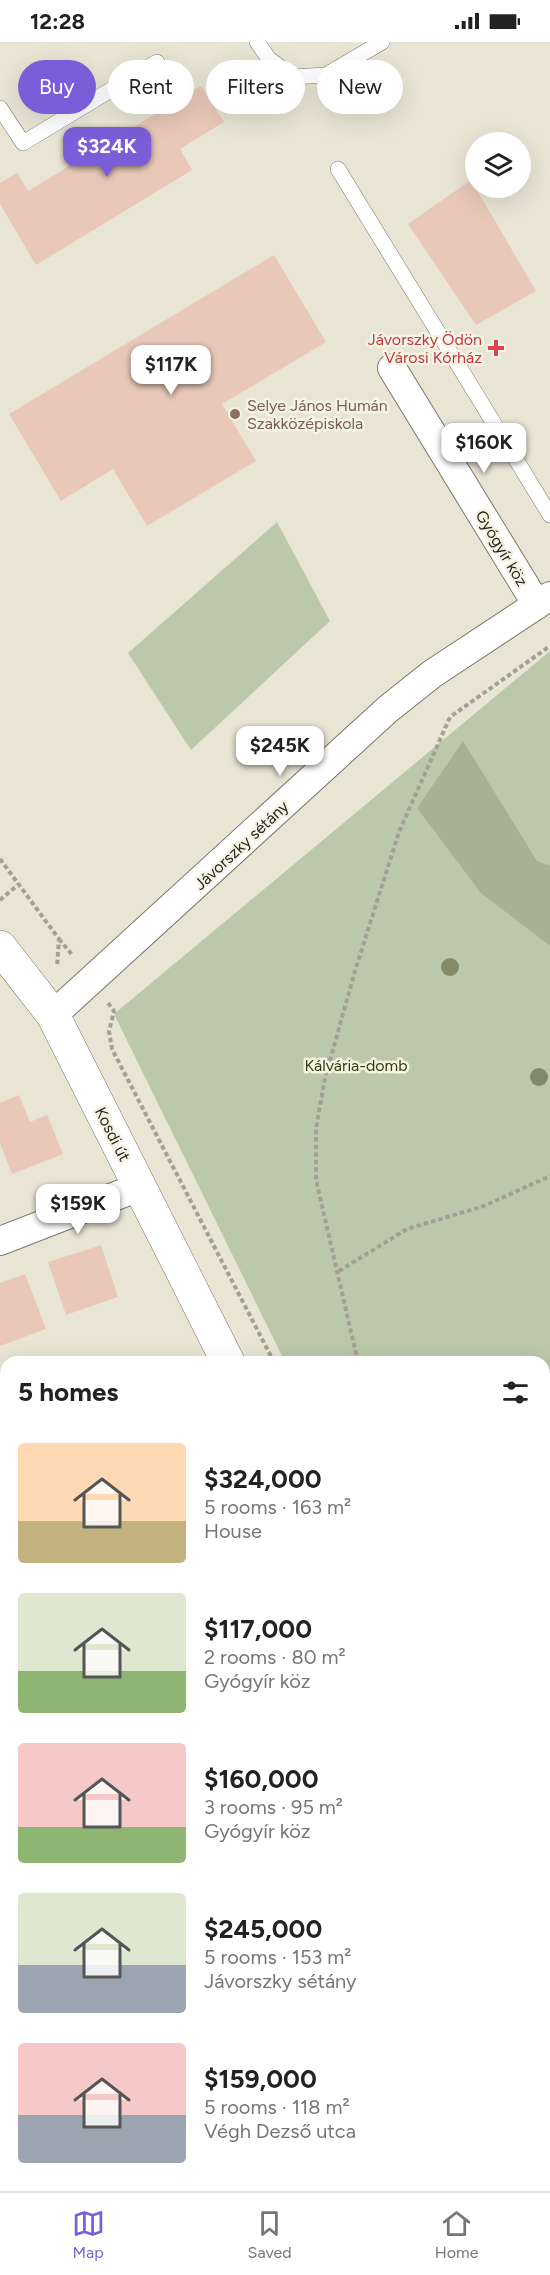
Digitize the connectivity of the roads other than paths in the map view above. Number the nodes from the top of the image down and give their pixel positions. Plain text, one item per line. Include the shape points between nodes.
1 (257, 42) edge
2 (382, 42) edge
3 (108, 92) edge
4 (0, 108) edge
5 (338, 169) dead end
6 (392, 368) dead end
7 (550, 515) edge
8 (544, 600) edge
9 (0, 946) edge
10 (53, 1015) junction
11 (139, 1187) junction
12 (0, 1240) edge
13 (225, 1356) edge

1 - 2 lane via 269,59 293,77 326,75
3 - 4 lane via 23,143
5 - 7 lane
6 - 8 street, Gyógyír köz
8 - 10 street, Jávorszky sétány via 432,674 388,710
9 - 10 street, Kosdi út
10 - 11 street, Kosdi út
11 - 12 street
11 - 13 street, Kosdi út

